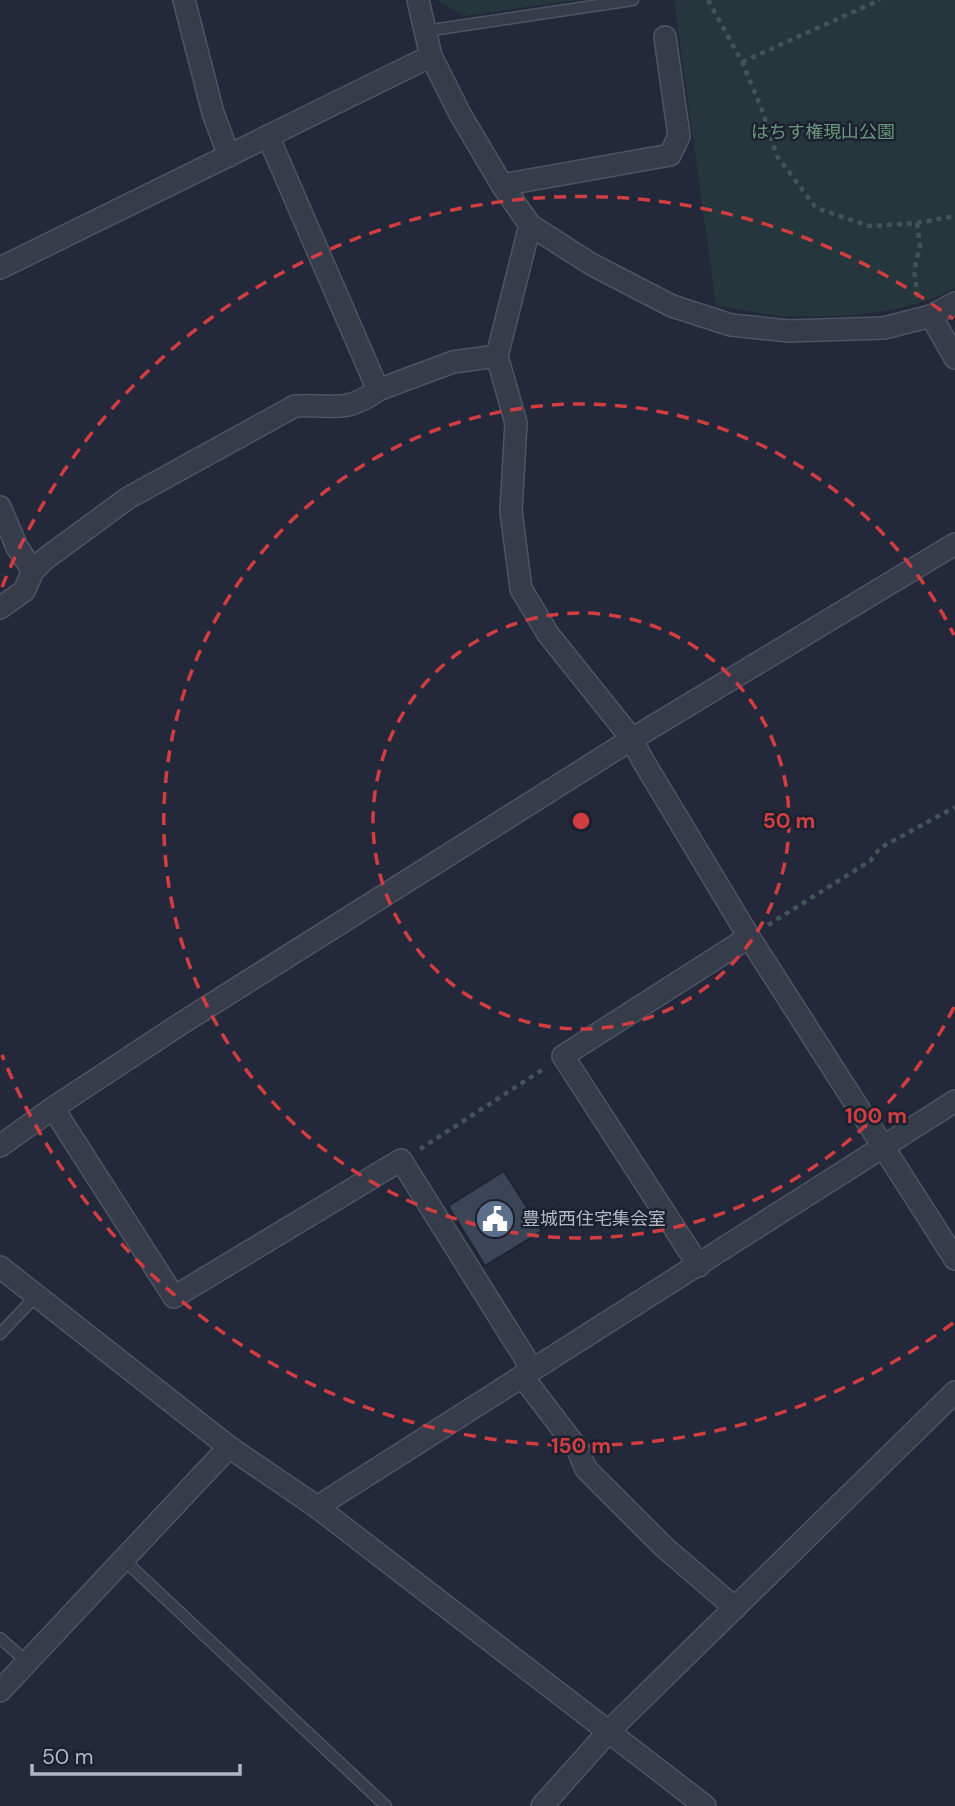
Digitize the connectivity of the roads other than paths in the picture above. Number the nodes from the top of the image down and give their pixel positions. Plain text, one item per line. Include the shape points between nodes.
1 (184, 0) edge
2 (418, 0) edge
3 (633, 0) edge
4 (425, 31) junction
5 (665, 37) dead end
6 (431, 56) junction
7 (268, 136) junction
8 (229, 156) junction
9 (502, 185) junction
10 (530, 225) junction
11 (0, 268) edge
12 (955, 303) edge
13 (927, 318) junction
14 (497, 356) junction
15 (955, 358) edge
16 (377, 390) junction
17 (0, 507) edge
18 (954, 547) edge
19 (33, 571) junction
20 (0, 608) edge
21 (632, 738) junction
22 (749, 937) junction
23 (955, 1101) edge
24 (52, 1108) junction
25 (0, 1146) edge
26 (885, 1146) junction
27 (955, 1259) edge
28 (698, 1266) junction
29 (0, 1267) edge
30 (36, 1296) junction
31 (0, 1334) edge
32 (527, 1373) junction
33 (955, 1392) edge
34 (229, 1447) junction
35 (317, 1507) junction
36 (124, 1560) junction
37 (734, 1608) junction
38 (0, 1638) edge
39 (27, 1662) junction
40 (0, 1691) edge
41 (609, 1731) junction
42 (386, 1806) edge
43 (542, 1806) edge
44 (705, 1806) edge

1 - 8 street
2 - 4 street
3 - 4 lane
4 - 6 street
5 - 9 street via 679,136 670,155
6 - 7 street
6 - 9 street
7 - 8 street
7 - 16 street
8 - 11 street
9 - 10 street
10 - 13 street via 591,264 672,306 730,325 789,331 884,328
10 - 14 street
12 - 13 street
13 - 15 street
14 - 16 street via 453,362
14 - 21 street via 516,423 511,511 521,589 548,634
16 - 19 street via 340,408 295,406 128,498
17 - 19 street
18 - 21 street
19 - 20 street via 24,592
21 - 22 street
21 - 24 street
22 - 26 street
22 - 28 street via 563,1056
23 - 26 street
24 - 25 street
24 - 32 street via 174,1297 401,1160
26 - 27 street
26 - 28 street
28 - 32 street
29 - 30 street
30 - 31 lane
30 - 34 street
32 - 35 street
32 - 37 street via 586,1469
33 - 37 street
34 - 35 street
34 - 36 street
35 - 41 street
36 - 39 street
36 - 42 lane
37 - 41 street
38 - 39 lane
39 - 40 street
41 - 43 street
41 - 44 street

